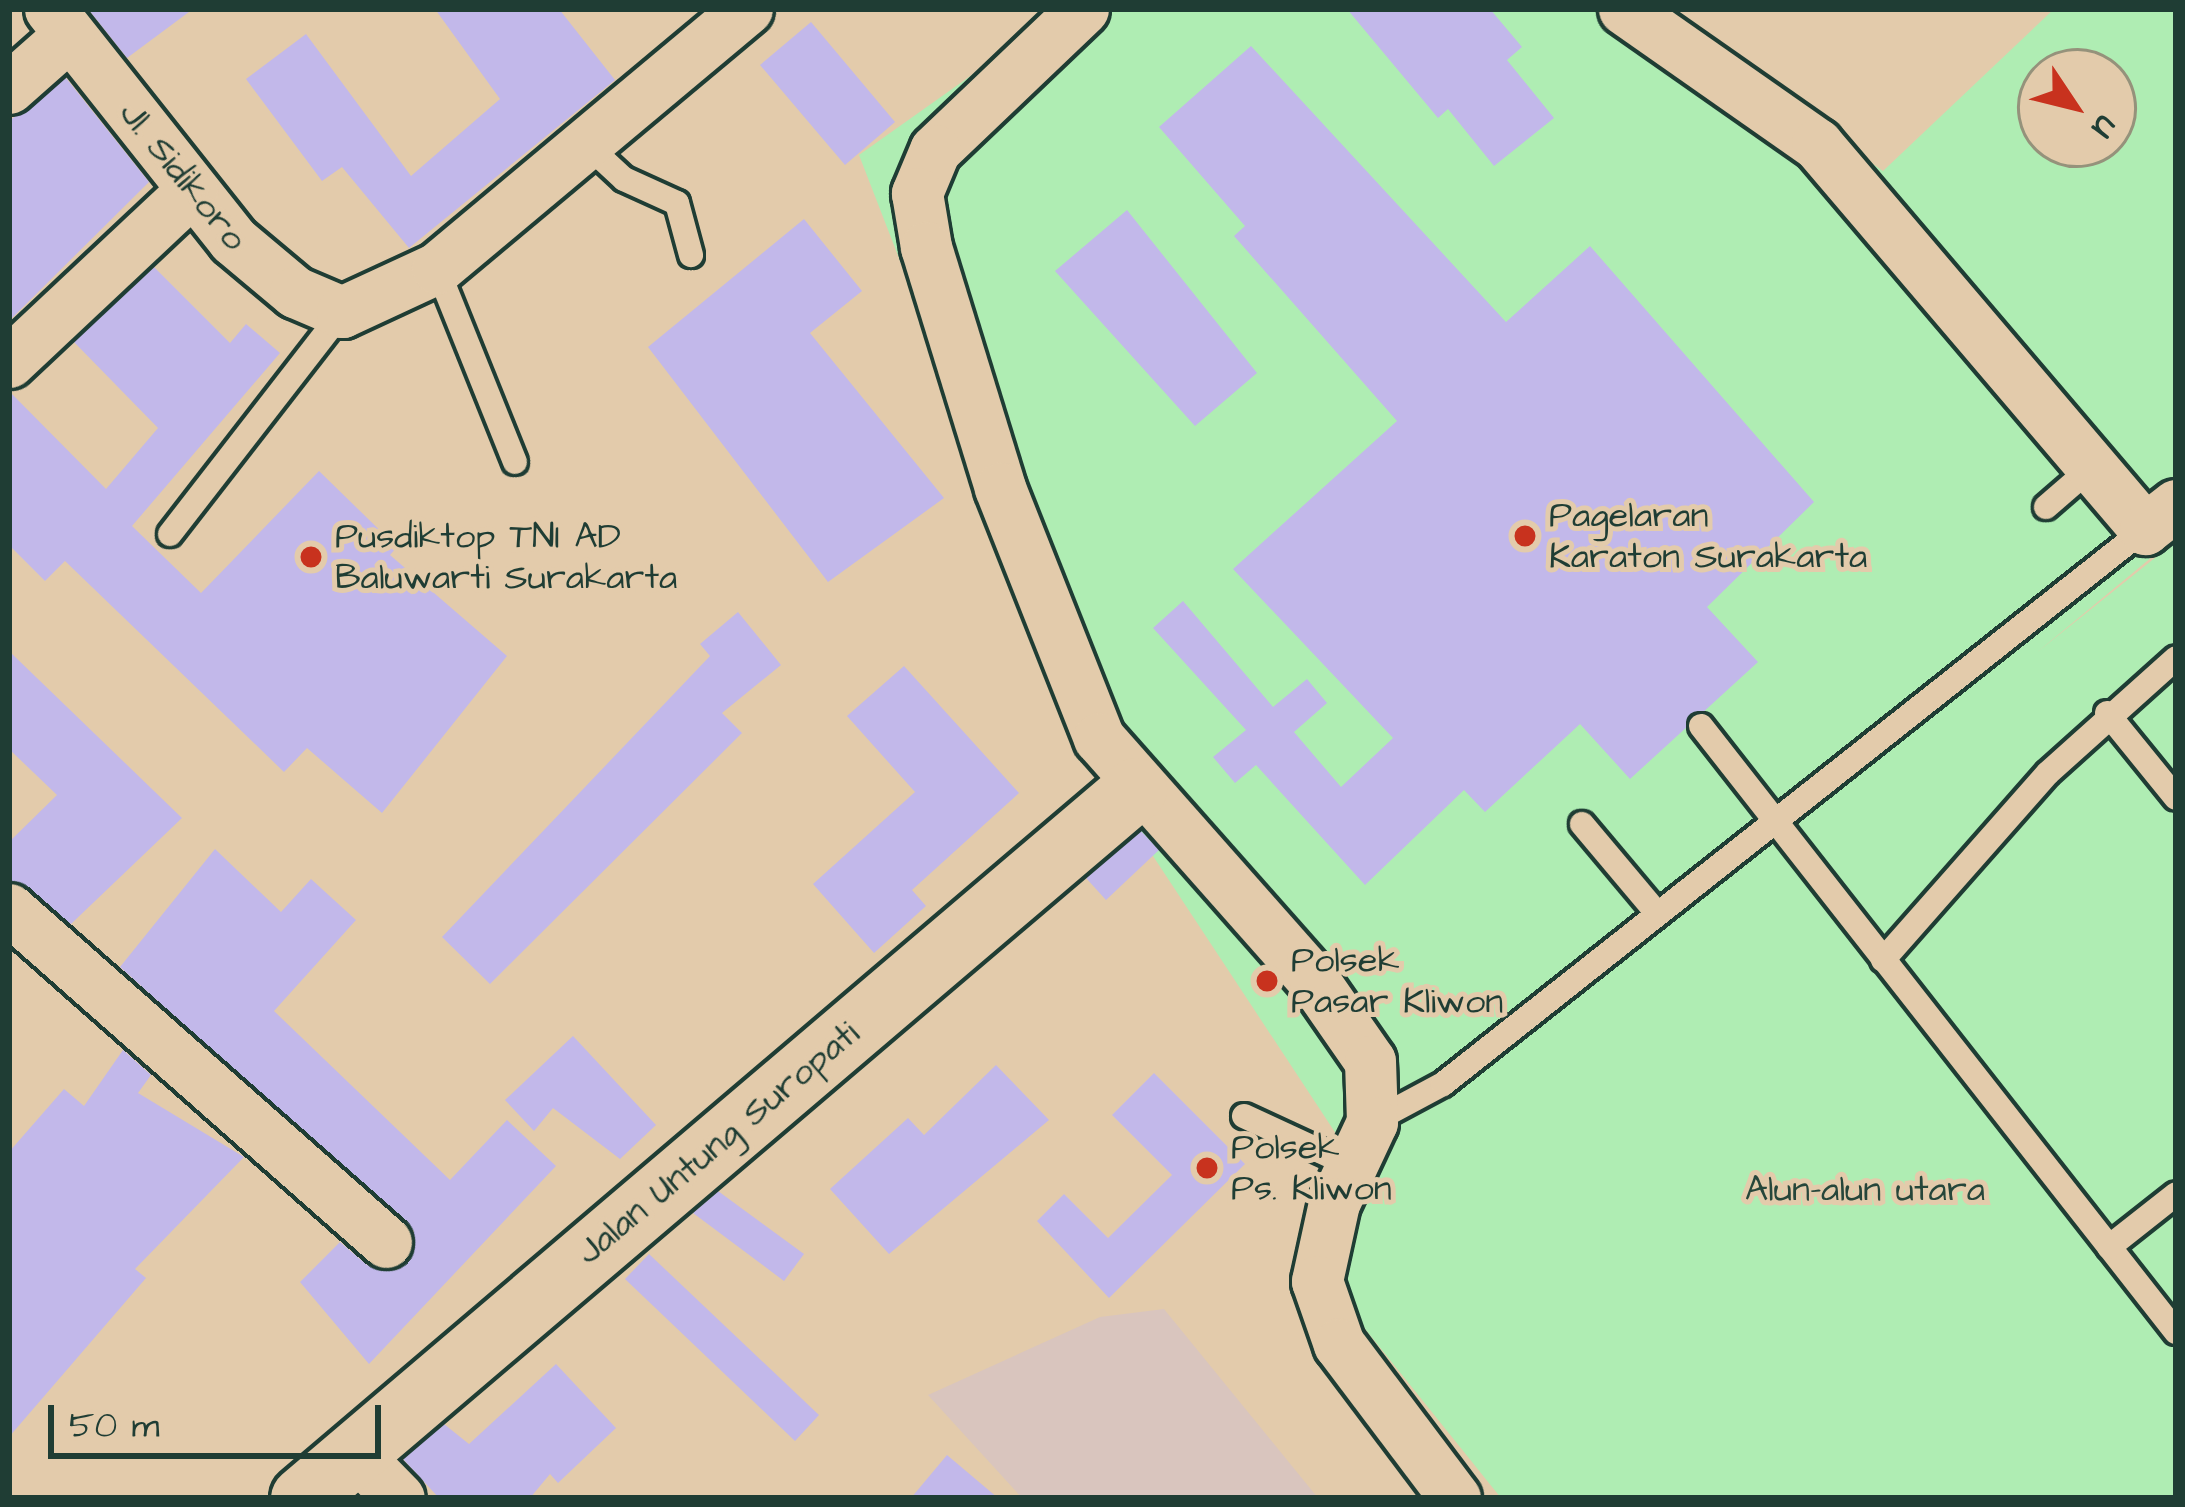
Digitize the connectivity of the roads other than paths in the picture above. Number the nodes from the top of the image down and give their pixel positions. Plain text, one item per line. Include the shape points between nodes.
1 (747, 9) edge
2 (1083, 9) edge
3 (1624, 9) edge
4 (59, 22) edge
5 (9, 88) edge
6 (584, 142) junction
7 (193, 190) junction
8 (691, 255) dead end
9 (437, 268) junction
10 (343, 312) junction
11 (9, 362) edge
12 (515, 461) dead end
13 (2091, 468) junction
14 (2046, 507) dead end
15 (2161, 517) edge
16 (170, 533) dead end
17 (2176, 658) edge
18 (2108, 712) junction
19 (1700, 726) dead end
20 (1135, 789) junction
21 (2176, 798) edge
22 (1773, 818) junction
23 (1582, 824) dead end
24 (9, 909) edge
25 (1657, 914) junction
26 (1883, 959) junction
27 (1244, 1116) dead end
28 (1362, 1144) junction
29 (2176, 1194) edge
30 (386, 1243) dead end
31 (2109, 1247) junction
32 (2176, 1332) edge
33 (354, 1452) junction
34 (302, 1498) edge
35 (399, 1498) edge
36 (1455, 1498) edge

1 - 6 street
2 - 20 street via 935,150 917,211 1070,685
3 - 13 street via 1817,144
4 - 5 street
4 - 7 street, Jl. Sidikoro
6 - 8 lane via 625,179 677,203
6 - 9 street
7 - 10 street, Jl. Sidikoro via 260,268
7 - 11 street
9 - 10 street
9 - 12 lane
10 - 16 lane
13 - 14 lane
13 - 15 street
15 - 22 lane
17 - 18 lane
18 - 21 lane
18 - 26 lane
19 - 22 lane
20 - 28 street via 1352,1029 1370,1061
20 - 33 street, Jalan Untung Suropati
22 - 25 lane
22 - 26 lane
23 - 25 lane
24 - 30 street
25 - 28 lane
26 - 31 lane
27 - 28 lane
28 - 36 street via 1320,1246 1323,1309
29 - 31 lane
31 - 32 lane
33 - 34 street, Jalan Untung Suropati
33 - 35 street

